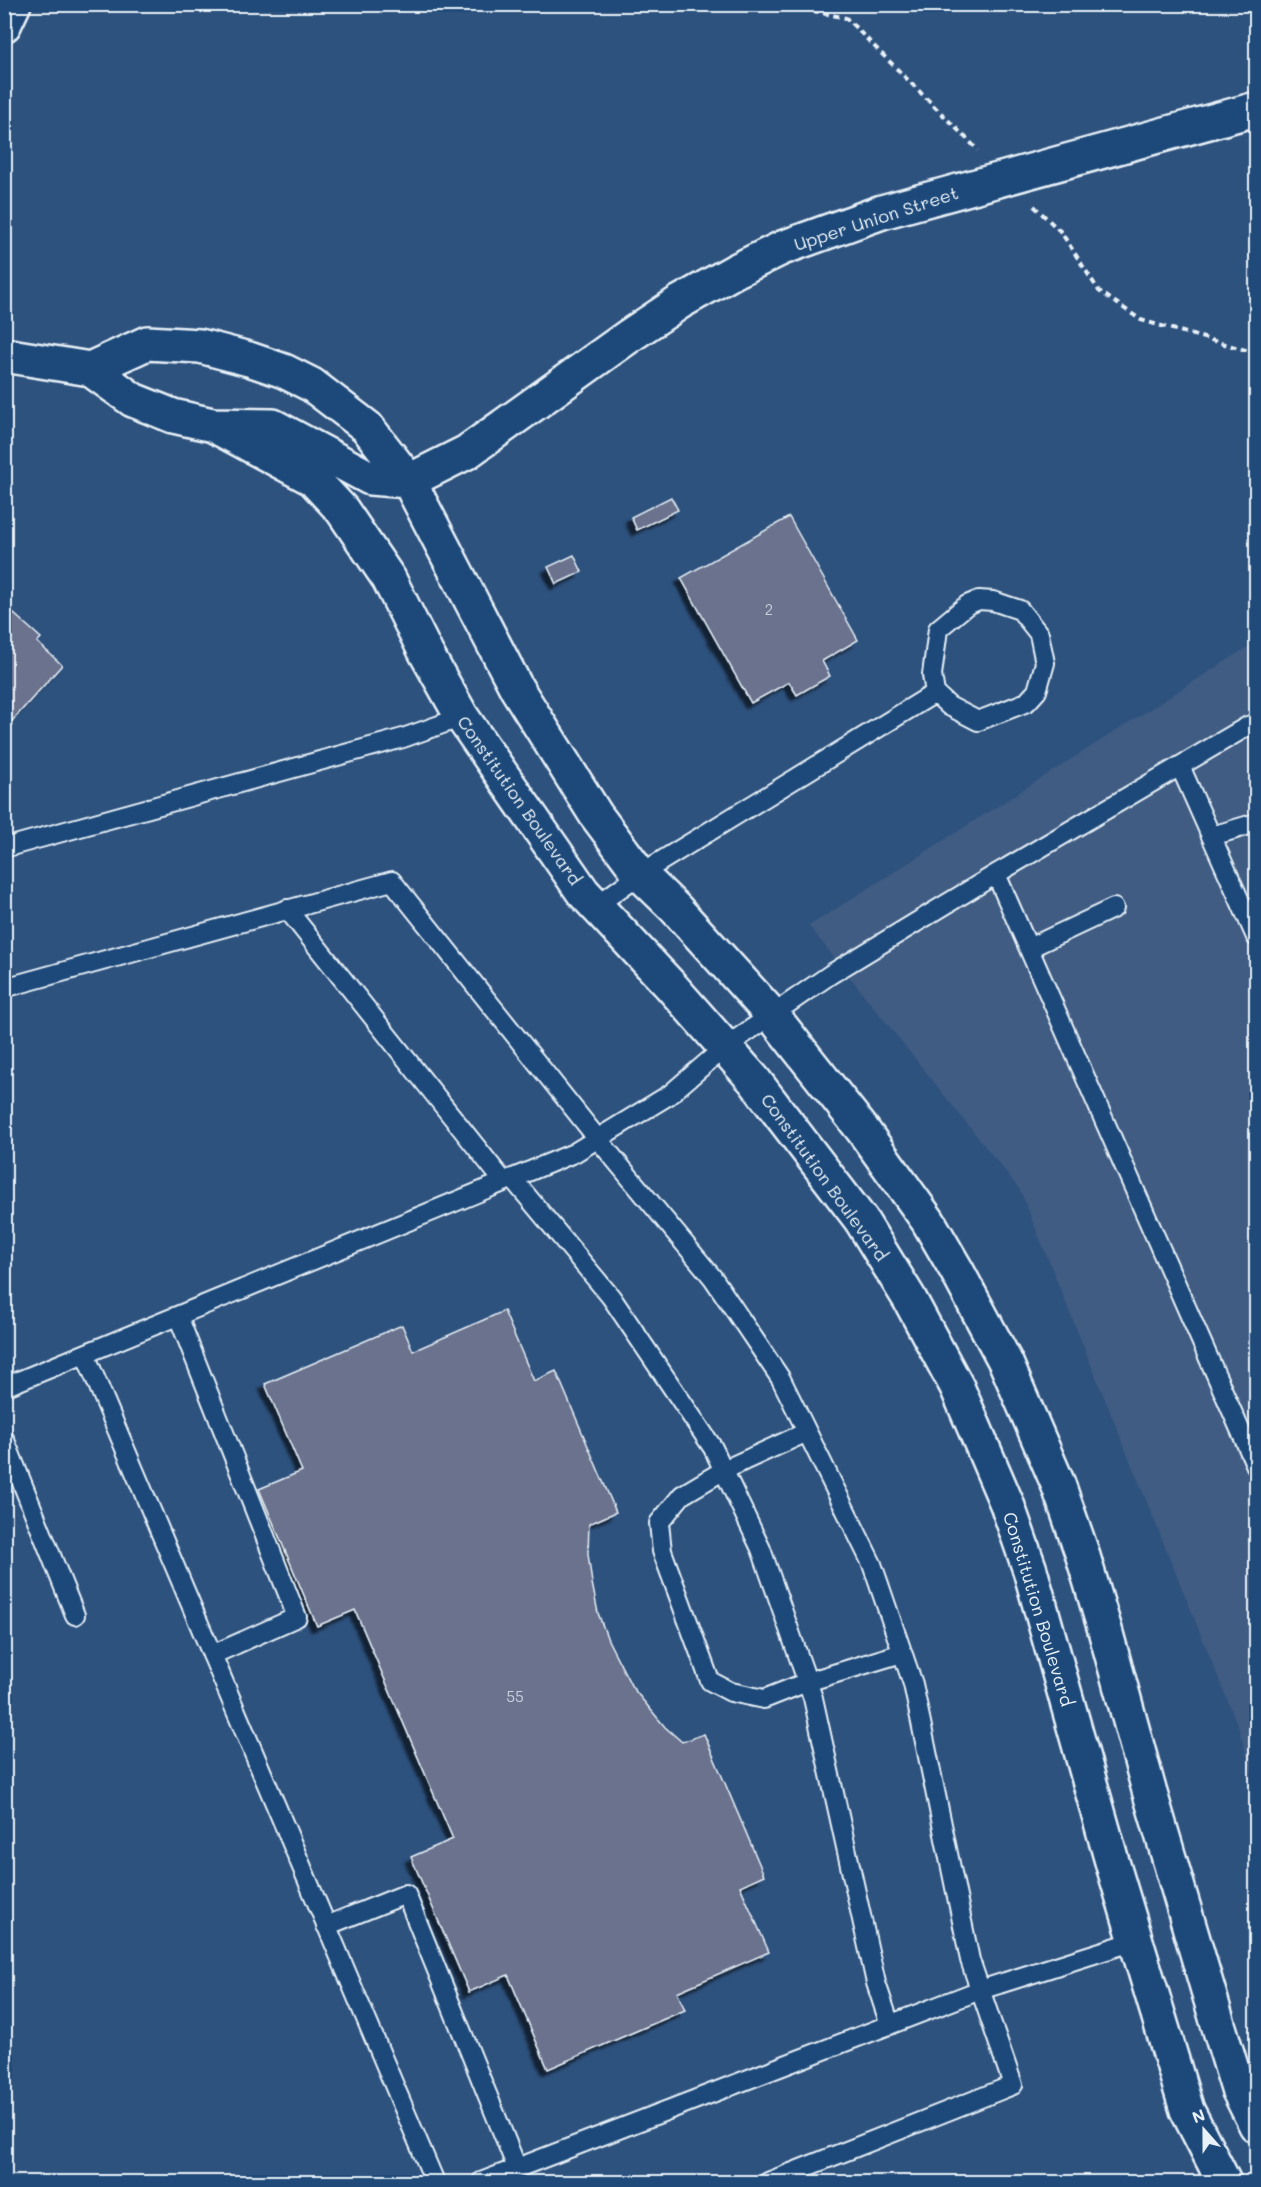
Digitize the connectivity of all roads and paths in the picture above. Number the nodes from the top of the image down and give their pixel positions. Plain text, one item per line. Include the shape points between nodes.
1 (14, 4) edge
2 (782, 4) edge
3 (4, 25) edge
4 (1257, 109) edge
5 (1005, 178) junction
6 (1257, 353) edge
7 (4, 356) edge
8 (90, 369) junction
9 (213, 425) junction
10 (409, 481) junction
11 (934, 693) junction
12 (462, 717) junction
13 (1257, 723) edge
14 (1180, 766) junction
15 (1257, 824) edge
16 (1212, 836) junction
17 (4, 848) edge
18 (640, 874) junction
19 (996, 874) junction
20 (597, 905) junction
21 (1114, 908) dead end
22 (287, 909) junction
23 (1257, 936) edge
24 (1029, 948) junction
25 (4, 988) edge
26 (772, 1015) junction
27 (725, 1047) junction
28 (597, 1138) junction
29 (508, 1180) junction
30 (178, 1316) junction
31 (85, 1354) junction
32 (4, 1388) edge
33 (807, 1432) junction
34 (4, 1438) edge
35 (1257, 1466) edge
36 (723, 1470) junction
37 (75, 1615) dead end
38 (902, 1653) junction
39 (212, 1655) junction
40 (807, 1682) junction
41 (326, 1926) junction
42 (1136, 1941) junction
43 (980, 1990) junction
44 (890, 2025) junction
45 (1257, 2125) edge
46 (518, 2168) junction
47 (435, 2182) edge
48 (481, 2182) edge
49 (768, 2182) edge
50 (1224, 2182) edge

1 - 3 street
2 - 5 path via 846,18
4 - 5 street, Upper Union Street
5 - 6 path via 1060,232 1099,291 1142,320
5 - 10 street, Upper Union Street via 830,229 735,271 629,336 467,452
7 - 8 street
8 - 9 street via 133,400 173,416
8 - 10 street via 147,343 200,346 284,370 312,385 367,427
9 - 10 street via 273,426 370,478
9 - 12 street, Constitution Boulevard via 314,479 342,510 389,579
10 - 18 street via 533,717 596,815
11 - 11 lane via 978,721 1027,702 1037,692 1045,663 1039,634 1020,610 993,601 979,600 967,605 938,629 932,675
11 - 18 lane
12 - 17 lane via 403,738
12 - 20 street, Constitution Boulevard via 583,892
13 - 14 lane
14 - 16 lane
14 - 19 lane
15 - 16 lane
16 - 23 lane
18 - 20 lane
18 - 26 street
19 - 24 lane
19 - 26 lane via 831,974
20 - 27 street, Constitution Boulevard
21 - 24 lane
22 - 25 lane
22 - 28 lane via 392,881
22 - 29 lane
24 - 35 lane
26 - 27 lane
26 - 45 street via 906,1188 957,1271 1006,1363 1058,1484 1082,1553 1218,2024 1238,2089
27 - 28 lane via 669,1095
27 - 42 street, Constitution Boulevard via 861,1220 957,1387 1007,1504 1030,1570
28 - 29 lane via 574,1153
28 - 33 lane via 713,1278 781,1379
29 - 30 lane
29 - 36 lane via 611,1297 713,1448
30 - 31 lane
30 - 39 lane via 297,1617
31 - 32 lane
31 - 39 lane
33 - 36 lane
33 - 38 lane via 873,1564
34 - 37 lane
36 - 40 lane via 761,1549
36 - 40 lane via 682,1495 658,1523 662,1551 710,1681 731,1692 764,1699
38 - 40 lane
38 - 43 lane via 913,1684 970,1960
39 - 41 lane
40 - 44 lane via 876,1983
41 - 46 lane via 406,1894
41 - 47 lane
42 - 43 lane
42 - 50 street, Constitution Boulevard via 1187,2110
43 - 44 lane
43 - 49 lane via 1013,2085
44 - 46 lane
46 - 48 lane

